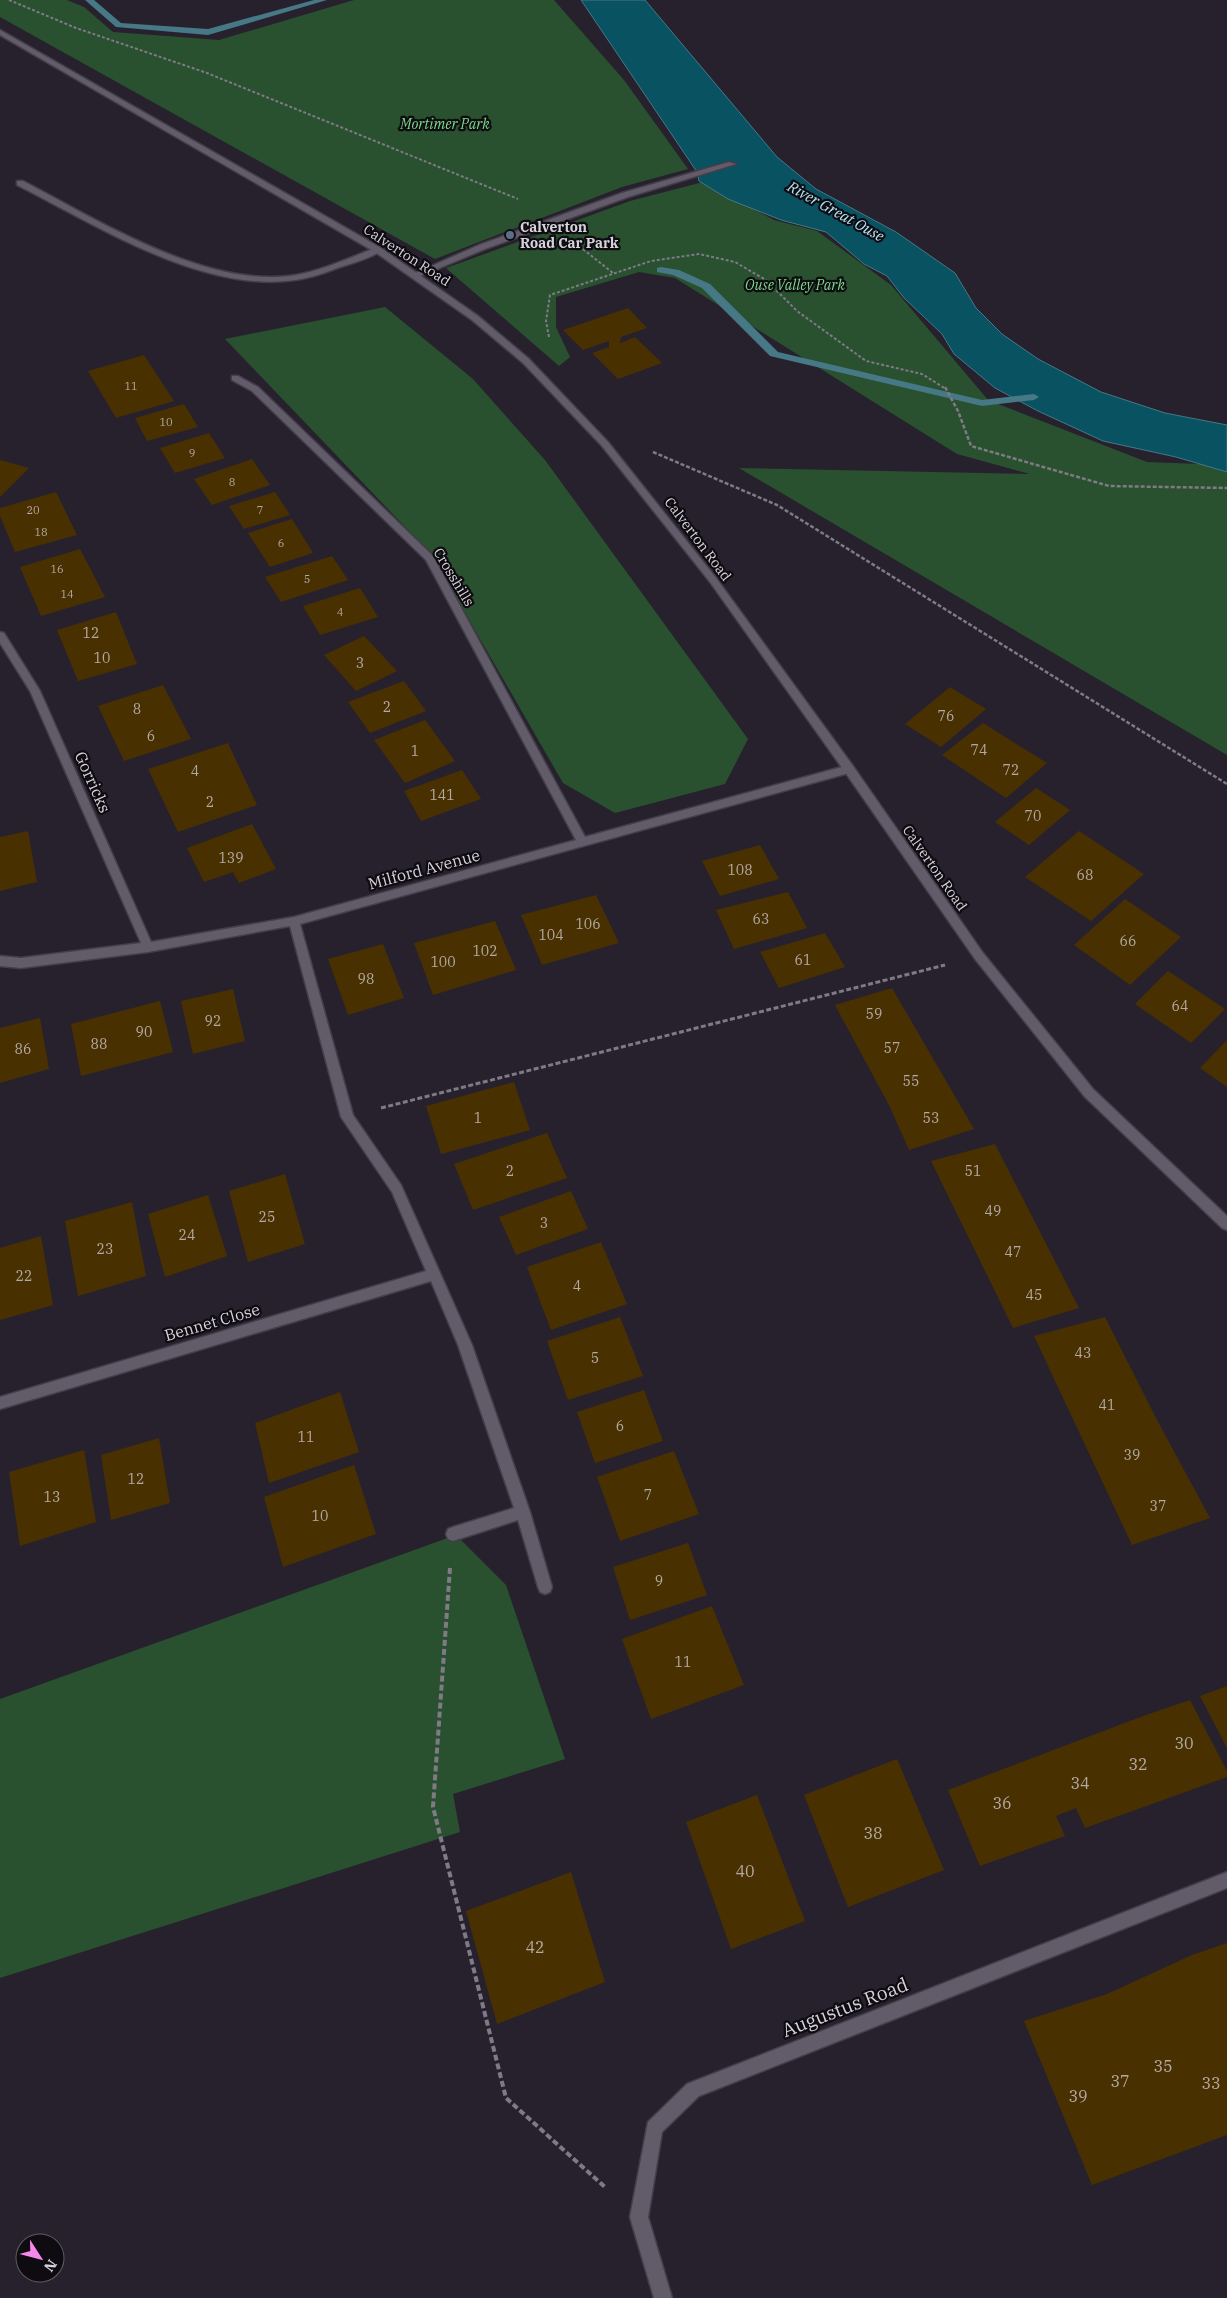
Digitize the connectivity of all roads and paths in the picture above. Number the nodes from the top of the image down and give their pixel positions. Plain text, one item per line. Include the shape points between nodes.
1 (10, 0) edge
2 (0, 32) edge
3 (732, 164) dead end
4 (20, 183) dead end
5 (550, 222) junction
6 (378, 250) junction
7 (415, 274) junction
8 (614, 274) junction
9 (540, 375) junction
10 (235, 378) dead end
11 (645, 448) dead end
12 (1227, 488) edge
13 (0, 635) edge
14 (849, 769) junction
15 (1227, 784) edge
16 (583, 843) junction
17 (294, 921) junction
18 (148, 947) junction
19 (979, 956) junction
20 (0, 961) edge
21 (347, 1117) junction
22 (1227, 1224) edge
23 (433, 1275) junction
24 (0, 1403) edge
25 (523, 1512) junction
26 (453, 1534) joint
27 (545, 1587) dead end
28 (1227, 1880) edge
29 (638, 2216) junction
30 (662, 2298) edge

1 - 5 path via 76,28 207,73 522,201
2 - 6 street, Calverton Road
3 - 5 street via 625,195
4 - 6 street via 169,256 224,274 284,279 315,273
5 - 7 street
5 - 8 path
6 - 7 street, Calverton Road
7 - 9 street, Calverton Road via 475,318
8 - 9 path via 550,295 546,321 551,350
8 - 12 path via 651,261 699,254 735,262 766,280 797,311 866,361 922,374 945,387 971,446 1109,486
9 - 14 street, Calverton Road via 647,494 714,580
10 - 16 street, Crosshills via 255,389 430,558
11 - 15 path via 777,505
13 - 18 street, Gorricks via 35,692
14 - 16 street, Milford Avenue
14 - 19 street, Calverton Road
16 - 17 street, Milford Avenue
17 - 18 street, Milford Avenue
17 - 21 street
18 - 20 street, Milford Avenue via 21,964
19 - 21 path
19 - 22 street, Calverton Road via 1089,1093
21 - 23 street via 397,1189
23 - 24 street, Bennet Close
23 - 25 street via 465,1345
25 - 26 street
25 - 27 street
26 - 29 path via 433,1807 506,2098
28 - 29 street, Augustus Road via 693,2090 654,2128
29 - 30 street, Augustus Road

